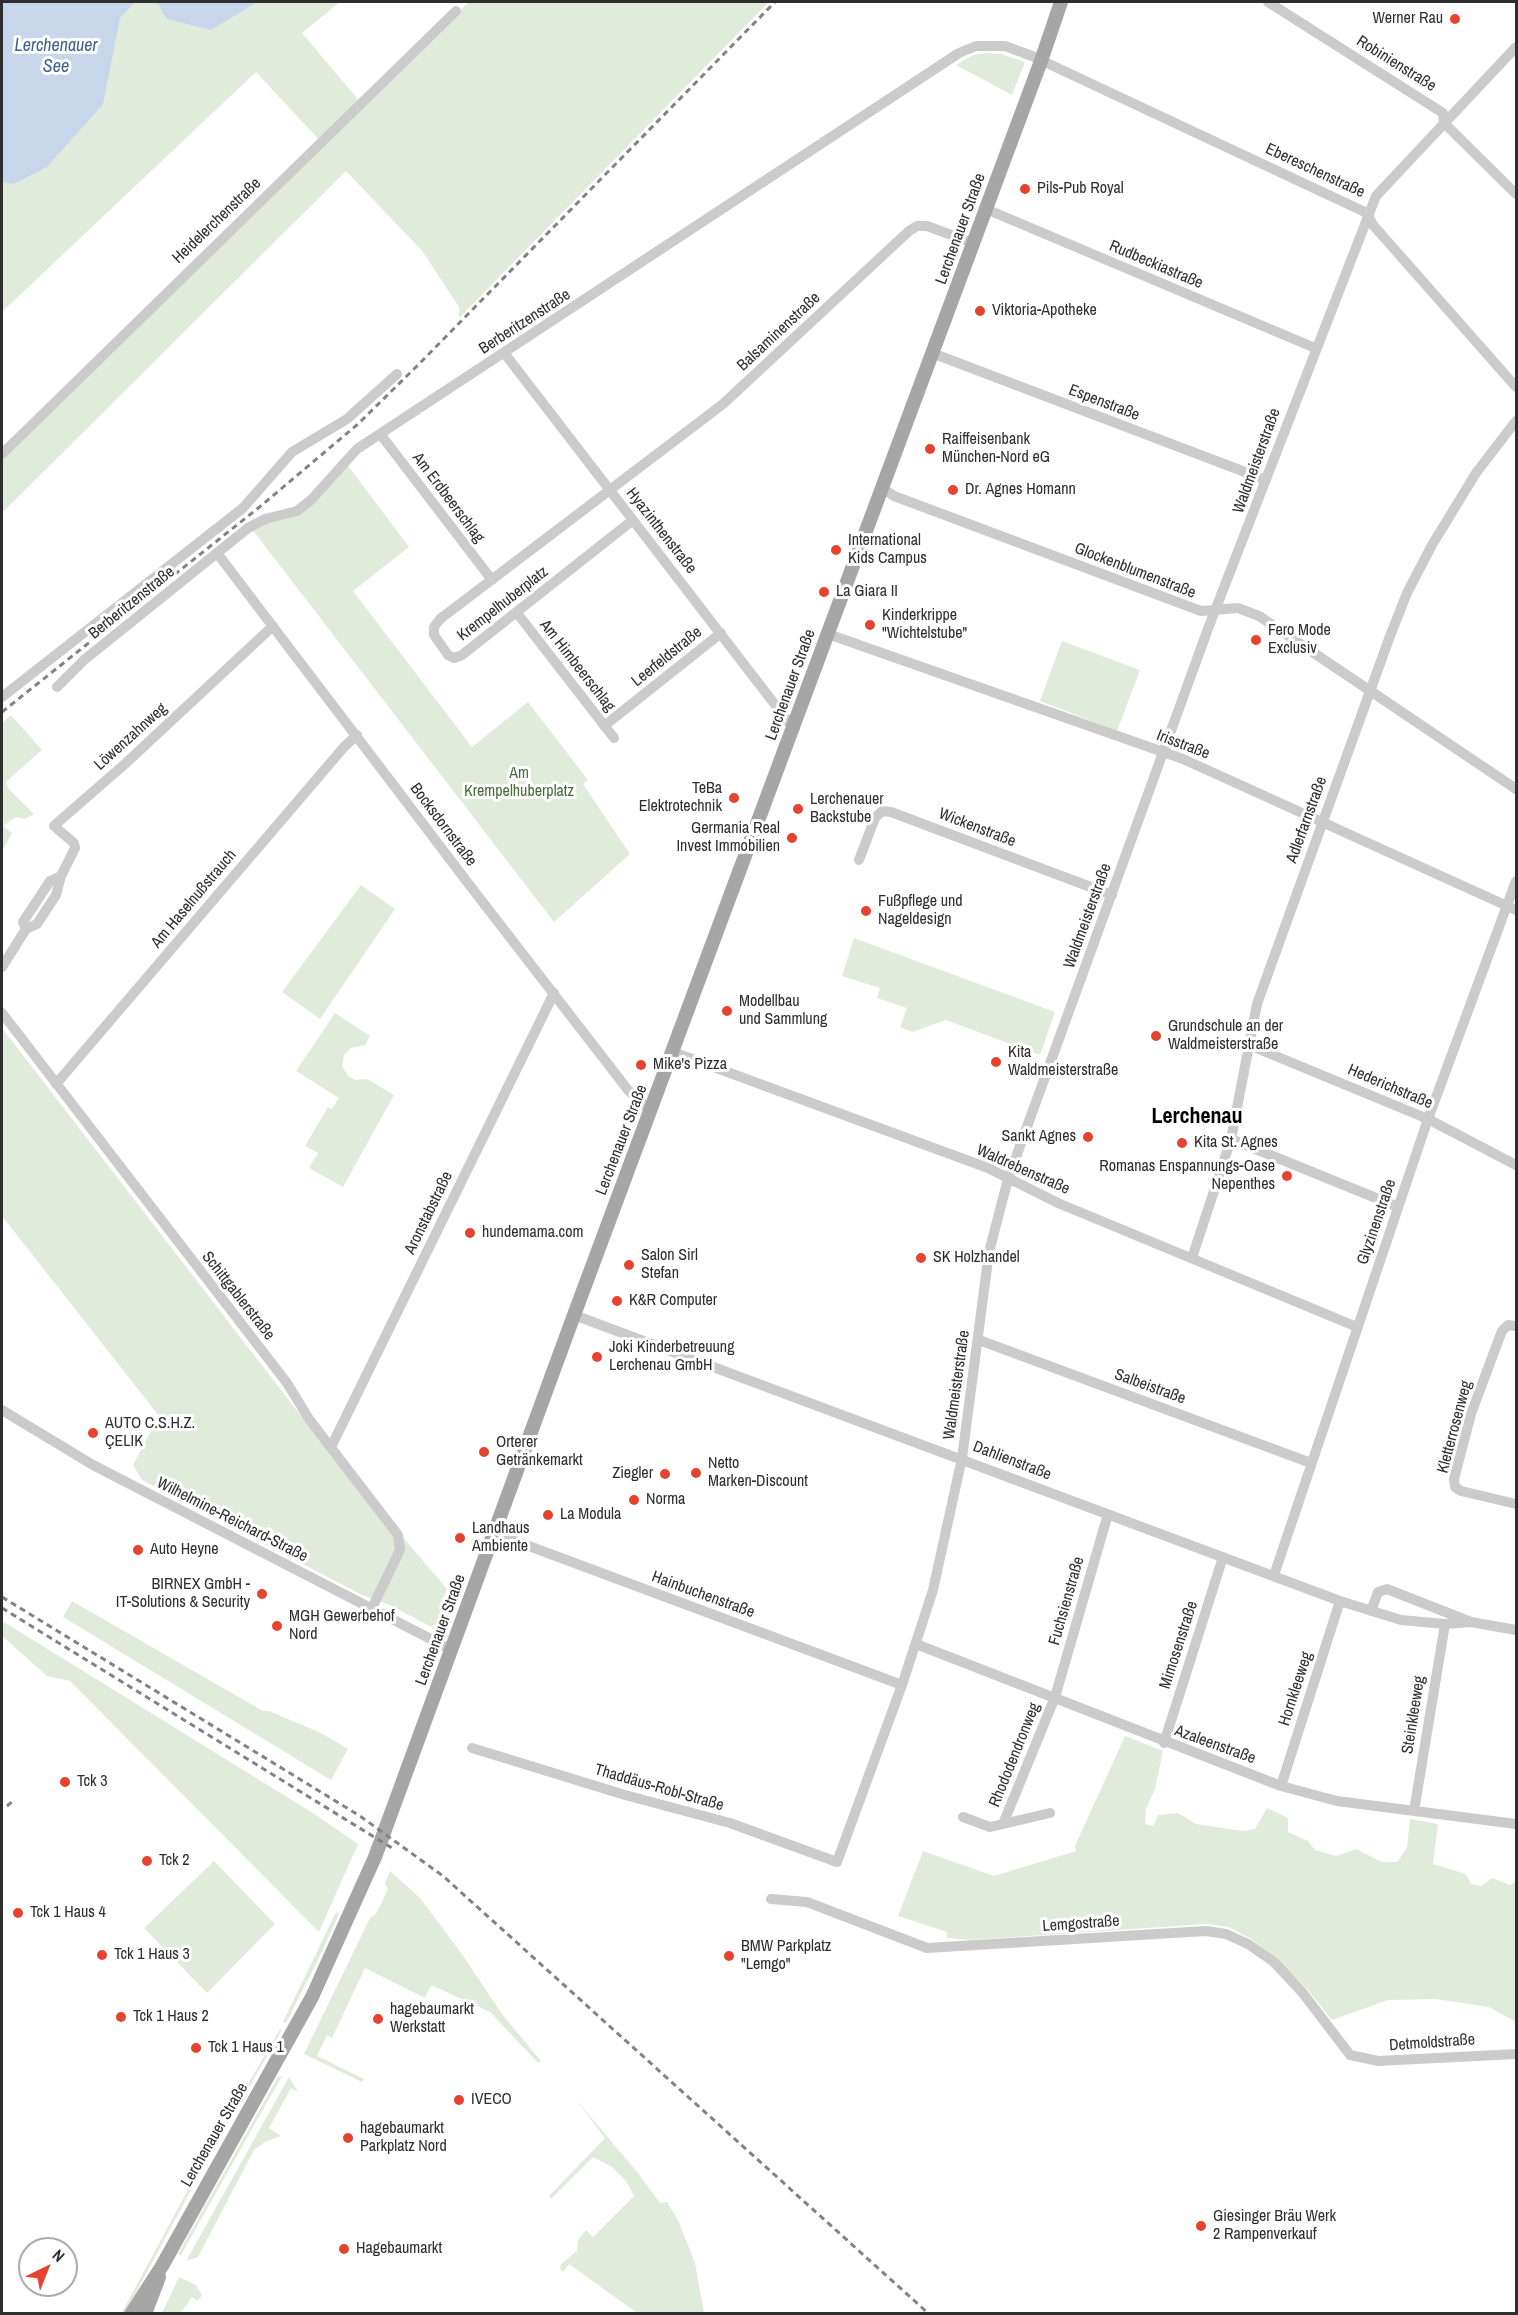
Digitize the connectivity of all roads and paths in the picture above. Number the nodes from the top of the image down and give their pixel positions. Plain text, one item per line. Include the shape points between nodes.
1 (1061, 2) edge
2 (1268, 2) edge
3 (456, 11) dead end
4 (1516, 47) edge
5 (1041, 61) junction
6 (1444, 123) junction
7 (1516, 194) edge
8 (986, 209) junction
9 (1367, 213) junction
10 (973, 243) junction
11 (1315, 348) junction
12 (932, 353) junction
13 (505, 354) junction
14 (397, 374) dead end
15 (1516, 387) edge
16 (1516, 421) edge
17 (381, 435) junction
18 (2, 454) edge
19 (1266, 480) junction
20 (882, 488) junction
21 (610, 490) junction
22 (633, 520) junction
23 (217, 553) junction
24 (492, 580) junction
25 (1218, 611) junction
26 (516, 613) junction
27 (273, 626) junction
28 (721, 633) junction
29 (828, 634) junction
30 (57, 687) dead end
31 (1370, 691) junction
32 (2, 697) edge
33 (604, 726) junction
34 (793, 728) junction
35 (357, 735) junction
36 (614, 738) dead end
37 (1165, 754) junction
38 (1516, 789) edge
39 (1322, 822) junction
40 (859, 860) dead end
41 (1516, 881) edge
42 (1112, 895) junction
43 (1511, 908) edge
44 (2, 967) edge
45 (554, 993) junction
46 (2, 1013) edge
47 (1248, 1045) junction
48 (673, 1052) junction
49 (56, 1084) junction
50 (651, 1111) junction
51 (1428, 1119) junction
52 (1231, 1138) junction
53 (1516, 1165) edge
54 (1008, 1179) junction
55 (1398, 1207) junction
56 (1192, 1258) junction
57 (574, 1315) junction
58 (1516, 1326) edge
59 (1357, 1327) junction
60 (979, 1340) junction
61 (2, 1410) edge
62 (331, 1447) junction
63 (962, 1458) junction
64 (1311, 1463) junction
65 (1516, 1504) edge
66 (1108, 1514) junction
67 (494, 1533) junction
68 (1223, 1557) junction
69 (1274, 1575) junction
70 (1340, 1601) junction
71 (372, 1608) junction
72 (1371, 1611) junction
73 (1471, 1622) junction
74 (1445, 1624) junction
75 (1516, 1630) edge
76 (916, 1644) junction
77 (452, 1650) junction
78 (903, 1685) junction
79 (1055, 1697) junction
80 (1164, 1743) junction
81 (472, 1748) dead end
82 (1281, 1786) junction
83 (1414, 1810) junction
84 (1050, 1813) dead end
85 (963, 1817) dead end
86 (1003, 1824) junction
87 (1516, 1824) edge
88 (837, 1862) joint
89 (771, 1899) dead end
90 (1516, 2054) edge
91 (1350, 2055) joint
92 (162, 2266) junction
93 (131, 2313) edge
94 (145, 2313) edge

1 - 5 main road, Lerchenauer Straße
2 - 6 street, Robinienstraße via 1435,106 1443,113
3 - 18 street, Heidelerchenstraße
4 - 6 street, Waldmeisterstraße
5 - 8 main road, Lerchenauer Straße
5 - 9 street, Ebereschenstraße
5 - 13 street, Berberitzenstraße via 1005,46 976,46 959,52
6 - 7 street, Robinienstraße
6 - 9 street, Waldmeisterstraße via 1376,196
8 - 10 main road, Lerchenauer Straße
8 - 11 street, Rudbeckiastraße
9 - 11 street, Waldmeisterstraße
9 - 15 street, Ebereschenstraße via 1373,225
10 - 12 main road, Lerchenauer Straße
10 - 21 street, Balsaminenstraße via 917,226 723,404
11 - 19 street, Waldmeisterstraße
12 - 19 street, Espenstraße
12 - 20 main road, Lerchenauer Straße
13 - 17 street, Berberitzenstraße
13 - 21 street, Hyazinthenstraße
14 - 32 street, Berberitzenstraße via 347,419 292,452 243,508
16 - 31 street, Adlerfarnstraße via 1476,473 1432,545 1407,593
17 - 23 street, Berberitzenstraße via 357,449 324,488 297,511 265,519
17 - 24 street, Am Erdbeerschlag
19 - 25 street, Waldmeisterstraße
20 - 25 street, Glockenblumenstraße via 894,496 1201,611
20 - 29 main road, Lerchenauer Straße
21 - 22 street, Hyazinthenstraße
21 - 24 street, Krempelhuberplatz
22 - 26 street, Krempelhuberplatz
22 - 28 street, Hyazinthenstraße
23 - 27 street, Bocksdornstraße
23 - 30 street, Berberitzenstraße via 84,660
24 - 26 street, Krempelhuberplatz via 434,627 442,648 454,658 462,655
25 - 31 street, Glockenblumenstraße via 1238,608 1259,615
25 - 37 street, Waldmeisterstraße via 1209,626
26 - 33 street, Am Himbeerschlag
27 - 35 street, Bocksdornstraße
27 - 44 street, Löwenzahnweg via 54,826 75,848 51,904 37,924 26,929
28 - 33 street, Leerfeldstraße
28 - 34 street, Hyazinthenstraße
29 - 34 main road, Lerchenauer Straße
29 - 37 street, Irisstraße
31 - 38 street, Glockenblumenstraße
31 - 39 street, Adlerfarnstraße
33 - 36 street, Am Himbeerschlag
34 - 48 main road, Lerchenauer Straße
35 - 45 street, Bocksdornstraße
35 - 49 street, Am Haselnußstrauch
37 - 39 street, Irisstraße
37 - 42 street, Waldmeisterstraße
39 - 43 street, Irisstraße
39 - 47 street, Adlerfarnstraße via 1257,1004
40 - 42 street, Wickenstraße via 875,818 882,811 891,812
41 - 43 street, Glyzinenstraße
42 - 54 street, Waldmeisterstraße
43 - 51 street, Glyzinenstraße
45 - 50 street, Bocksdornstraße via 628,1090
45 - 62 street, Aronstabstraße
46 - 49 street, Schittgablerstraße
47 - 51 street, Hederichstraße
47 - 52 street, Adlerfarnstraße
48 - 50 main road, Lerchenauer Straße
48 - 54 street, Waldrebenstraße
49 - 62 street, Schittgablerstraße via 287,1383
50 - 57 main road, Lerchenauer Straße
51 - 53 street, Hederichstraße
51 - 55 street, Glyzinenstraße
52 - 55 street
52 - 56 street, Adlerfarnstraße
54 - 56 street, Waldrebenstraße
54 - 60 street, Waldmeisterstraße via 989,1252
55 - 59 street, Glyzinenstraße
56 - 59 street, Waldrebenstraße
57 - 63 street, Dahlienstraße
57 - 67 main road, Lerchenauer Straße
58 - 65 street, Kletterrosenweg via 1508,1325 1502,1331 1473,1406 1454,1479 1455,1487 1461,1491
59 - 64 street, Glyzinenstraße
60 - 63 street, Waldmeisterstraße
60 - 64 street, Salbeistraße
61 - 71 street, Wilhelmine-Reichard-Straße via 93,1465
62 - 71 street, Schittgablerstraße via 401,1544
63 - 66 street, Dahlienstraße
63 - 76 street, Waldmeisterstraße via 933,1590
64 - 69 street, Glyzinenstraße
66 - 68 street, Dahlienstraße
66 - 79 street, Fuchsienstraße
67 - 77 main road, Lerchenauer Straße
67 - 78 street, Hainbuchenstraße
68 - 69 street, Dahlienstraße
68 - 80 street, Mimosenstraße
69 - 70 street, Dahlienstraße
70 - 72 street, Dahlienstraße
70 - 82 street, Hornkleeweg
71 - 77 street, Wilhelmine-Reichard-Straße
72 - 73 street, Dahlienstraße via 1382,1589
72 - 74 street, Dahlienstraße via 1401,1620
73 - 74 street, Dahlienstraße
73 - 75 street, Dahlienstraße
74 - 83 street, Steinkleeweg
76 - 78 street, Waldmeisterstraße
76 - 79 street, Azaleenstraße
77 - 92 main road, Lerchenauer Straße via 375,1857 312,1997
78 - 88 street, Waldmeisterstraße
79 - 80 street, Azaleenstraße
79 - 86 street, Rhododendronweg
80 - 82 street, Azaleenstraße
81 - 88 street, Thaddäus-Robl-Straße via 730,1823
82 - 83 street, Azaleenstraße via 1337,1801
83 - 87 street, Azaleenstraße
84 - 86 street, Rhododendronweg
85 - 86 street, Rhododendronweg via 990,1827
89 - 91 street, Lemgostraße via 807,1902 927,1948 1199,1931 1227,1934 1274,1962
90 - 91 street, Detmoldstraße via 1378,2061
92 - 93 main road, Lerchenauer Straße
92 - 94 main road, Lerchenauer Straße

